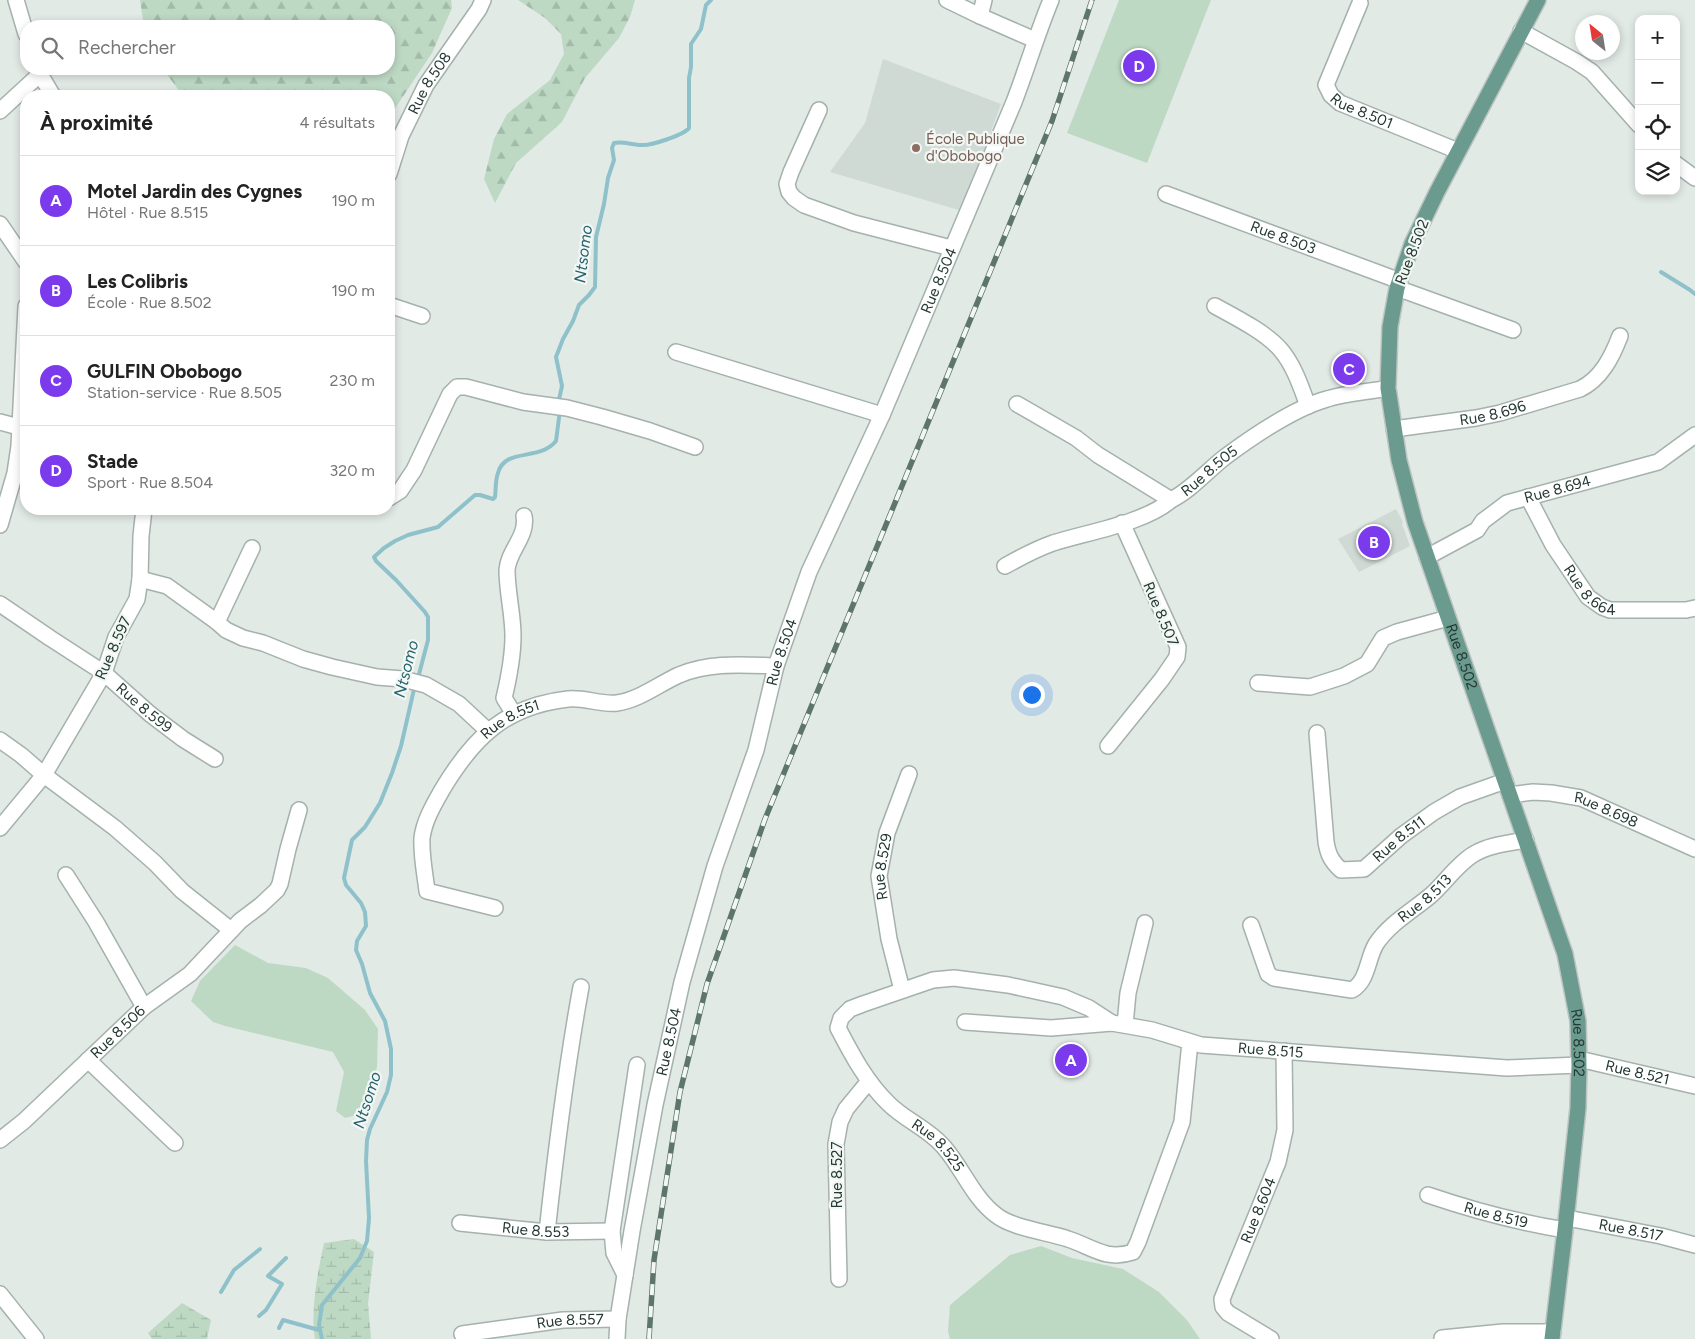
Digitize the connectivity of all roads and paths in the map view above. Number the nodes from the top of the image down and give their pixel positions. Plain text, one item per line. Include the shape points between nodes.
1 (16, 0) edge
2 (483, 0) edge
3 (947, 0) edge
4 (984, 0) edge
5 (1051, 0) edge
6 (1538, 0) edge
7 (1360, 3) dead end
8 (980, 16) junction
9 (22, 20) edge
10 (1521, 31) junction
11 (1035, 40) junction
12 (35, 75) edge
13 (40, 75) edge
14 (20, 90) edge
15 (20, 90) edge
16 (48, 90) edge
17 (819, 110) dead end
18 (0, 111) edge
19 (1635, 120) edge
20 (1458, 151) junction
21 (395, 155) edge
22 (1680, 167) edge
23 (1695, 178) edge
24 (1166, 194) dead end
25 (0, 224) edge
26 (951, 248) junction
27 (20, 253) edge
28 (1398, 285) junction
29 (1215, 306) dead end
30 (395, 307) edge
31 (422, 316) dead end
32 (1513, 330) dead end
33 (1620, 336) dead end
34 (676, 352) dead end
35 (1388, 388) junction
36 (1017, 404) dead end
37 (1308, 406) junction
38 (882, 415) junction
39 (0, 422) edge
40 (20, 427) edge
41 (1394, 429) junction
42 (1695, 435) edge
43 (20, 445) edge
44 (695, 447) dead end
45 (395, 494) edge
46 (1528, 497) junction
47 (1171, 500) junction
48 (143, 515) edge
49 (524, 516) dead end
50 (1122, 523) junction
51 (0, 525) edge
52 (252, 548) dead end
53 (1427, 557) junction
54 (1005, 566) dead end
55 (140, 579) junction
56 (0, 604) edge
57 (1695, 608) edge
58 (1448, 618) junction
59 (216, 622) junction
60 (776, 666) junction
61 (104, 672) junction
62 (1258, 683) dead end
63 (514, 714) junction
64 (488, 731) junction
65 (1317, 733) dead end
66 (0, 740) edge
67 (1108, 746) dead end
68 (215, 759) dead end
69 (909, 774) dead end
70 (44, 775) junction
71 (1507, 788) junction
72 (299, 810) dead end
73 (0, 828) edge
74 (1526, 840) junction
75 (1695, 850) edge
76 (66, 875) dead end
77 (495, 908) dead end
78 (1145, 923) dead end
79 (1252, 924) dead end
80 (231, 930) junction
81 (581, 987) dead end
82 (902, 990) junction
83 (144, 1007) junction
84 (965, 1022) dead end
85 (1119, 1024) junction
86 (1190, 1042) junction
87 (1284, 1051) junction
88 (88, 1060) junction
89 (1579, 1062) junction
90 (637, 1065) dead end
91 (869, 1081) junction
92 (1695, 1086) edge
93 (0, 1140) edge
94 (175, 1143) dead end
95 (1428, 1195) dead end
96 (460, 1223) dead end
97 (1566, 1224) junction
98 (612, 1231) junction
99 (547, 1232) junction
100 (1695, 1245) edge
101 (625, 1275) junction
102 (839, 1279) dead end
103 (0, 1294) edge
104 (618, 1319) junction
105 (462, 1334) dead end
106 (1552, 1336) edge
107 (1442, 1338) edge
108 (36, 1339) edge
109 (617, 1339) edge
110 (1271, 1339) edge

1 - 9 street
2 - 21 street, Rue 8.508 via 426,85
3 - 8 street
4 - 8 street
5 - 11 street, Rue 8.504
6 - 10 main road, Rue 8.502
7 - 20 street, Rue 8.501 via 1326,85 1330,96
8 - 11 street
10 - 19 street via 1592,72
10 - 20 main road, Rue 8.502
11 - 26 street, Rue 8.504 via 1014,102
12 - 15 street
13 - 16 street
14 - 18 street
17 - 26 street via 787,184 794,198 804,205 854,222
20 - 28 main road, Rue 8.502 via 1412,244
22 - 23 street
24 - 28 street, Rue 8.503
25 - 27 street
26 - 38 street, Rue 8.504
28 - 32 street, Rue 8.503
28 - 35 main road, Rue 8.502 via 1390,327
29 - 37 street via 1253,327 1280,349
30 - 31 street
33 - 41 street, Rue 8.696 via 1614,353 1589,385 1500,413
34 - 38 street
35 - 37 street, Rue 8.505 via 1328,398
35 - 41 main road, Rue 8.502
36 - 47 street, Rue 8.505
37 - 47 street, Rue 8.505 via 1251,438
38 - 60 street, Rue 8.504 via 809,572
39 - 40 street
41 - 53 main road, Rue 8.502 via 1405,485
42 - 46 street, Rue 8.694 via 1658,462
43 - 51 street
44 - 45 street via 576,411 457,387 450,394 414,470
46 - 53 street, Rue 8.694 via 1507,503 1483,520 1477,530
46 - 57 street, Rue 8.664 via 1553,545 1588,596 1602,607 1610,610
47 - 50 street via 1161,509
48 - 55 street, Rue 8.597
49 - 63 street via 526,523 507,570 513,635 511,668 504,698
50 - 54 street via 1054,543
50 - 67 street, Rue 8.507 via 1178,647 1177,657 1162,679
52 - 59 street
53 - 58 main road, Rue 8.502
55 - 59 street via 167,586
55 - 61 street, Rue 8.597 via 137,599 116,637
56 - 61 street, Rue 8.599
58 - 62 street via 1384,638 1367,664 1344,676 1310,687
58 - 71 main road, Rue 8.502
59 - 64 street via 244,638 303,659 426,685 460,704
60 - 63 street, Rue 8.551 via 729,664 703,667 629,700 616,703 570,698
60 - 101 street, Rue 8.504 via 756,750 716,866 682,982 655,1105
61 - 68 street, Rue 8.599 via 150,714
61 - 70 street, Rue 8.597
63 - 64 street, Rue 8.551
64 - 77 street, Rue 8.551 via 448,780 431,808 422,838 427,891
65 - 71 street, Rue 8.511 via 1328,855 1341,870 1364,869 1401,836 1460,797
66 - 70 street
69 - 82 street, Rue 8.529 via 887,833 879,876 889,939
70 - 73 street, Rue 8.597
70 - 80 street via 115,828 182,891
71 - 74 main road, Rue 8.502
71 - 75 street, Rue 8.698 via 1581,798
72 - 80 street via 277,890
74 - 79 street, Rue 8.513 via 1474,854 1460,866 1385,933 1375,946 1360,986 1352,990 1274,978 1268,974
74 - 89 main road, Rue 8.502 via 1565,954 1578,1021
76 - 83 street, Rue 8.506
78 - 85 street
80 - 83 street via 190,974
81 - 99 street via 561,1108
82 - 85 street, Rue 8.525 via 933,980 954,978 1008,985 1063,997
82 - 91 street, Rue 8.525 via 850,1009 841,1018 838,1028
83 - 88 street, Rue 8.506
84 - 85 street, Rue 8.515 via 1051,1028
85 - 86 street, Rue 8.515
86 - 87 street, Rue 8.515
86 - 91 street, Rue 8.525 via 1182,1122 1138,1242 1133,1252 1122,1255 1106,1254 1043,1231 1017,1226 996,1216 944,1147 890,1105
87 - 89 street, Rue 8.515 via 1507,1068
87 - 110 street, Rue 8.604 via 1285,1130 1278,1162 1222,1299 1228,1313
88 - 93 street, Rue 8.506
88 - 94 street
89 - 92 street, Rue 8.521
89 - 97 main road, Rue 8.502 via 1578,1108
90 - 98 street
91 - 102 street, Rue 8.527 via 846,1109 836,1144
95 - 97 street, Rue 8.519 via 1523,1223
96 - 99 street, Rue 8.553
97 - 100 street, Rue 8.517 via 1661,1236
97 - 106 main road, Rue 8.502
98 - 99 street, Rue 8.553
98 - 101 street via 614,1253
101 - 104 street, Rue 8.504
103 - 108 street
104 - 105 street, Rue 8.557 via 563,1320
104 - 109 street, Rue 8.504
106 - 107 street via 1503,1332

